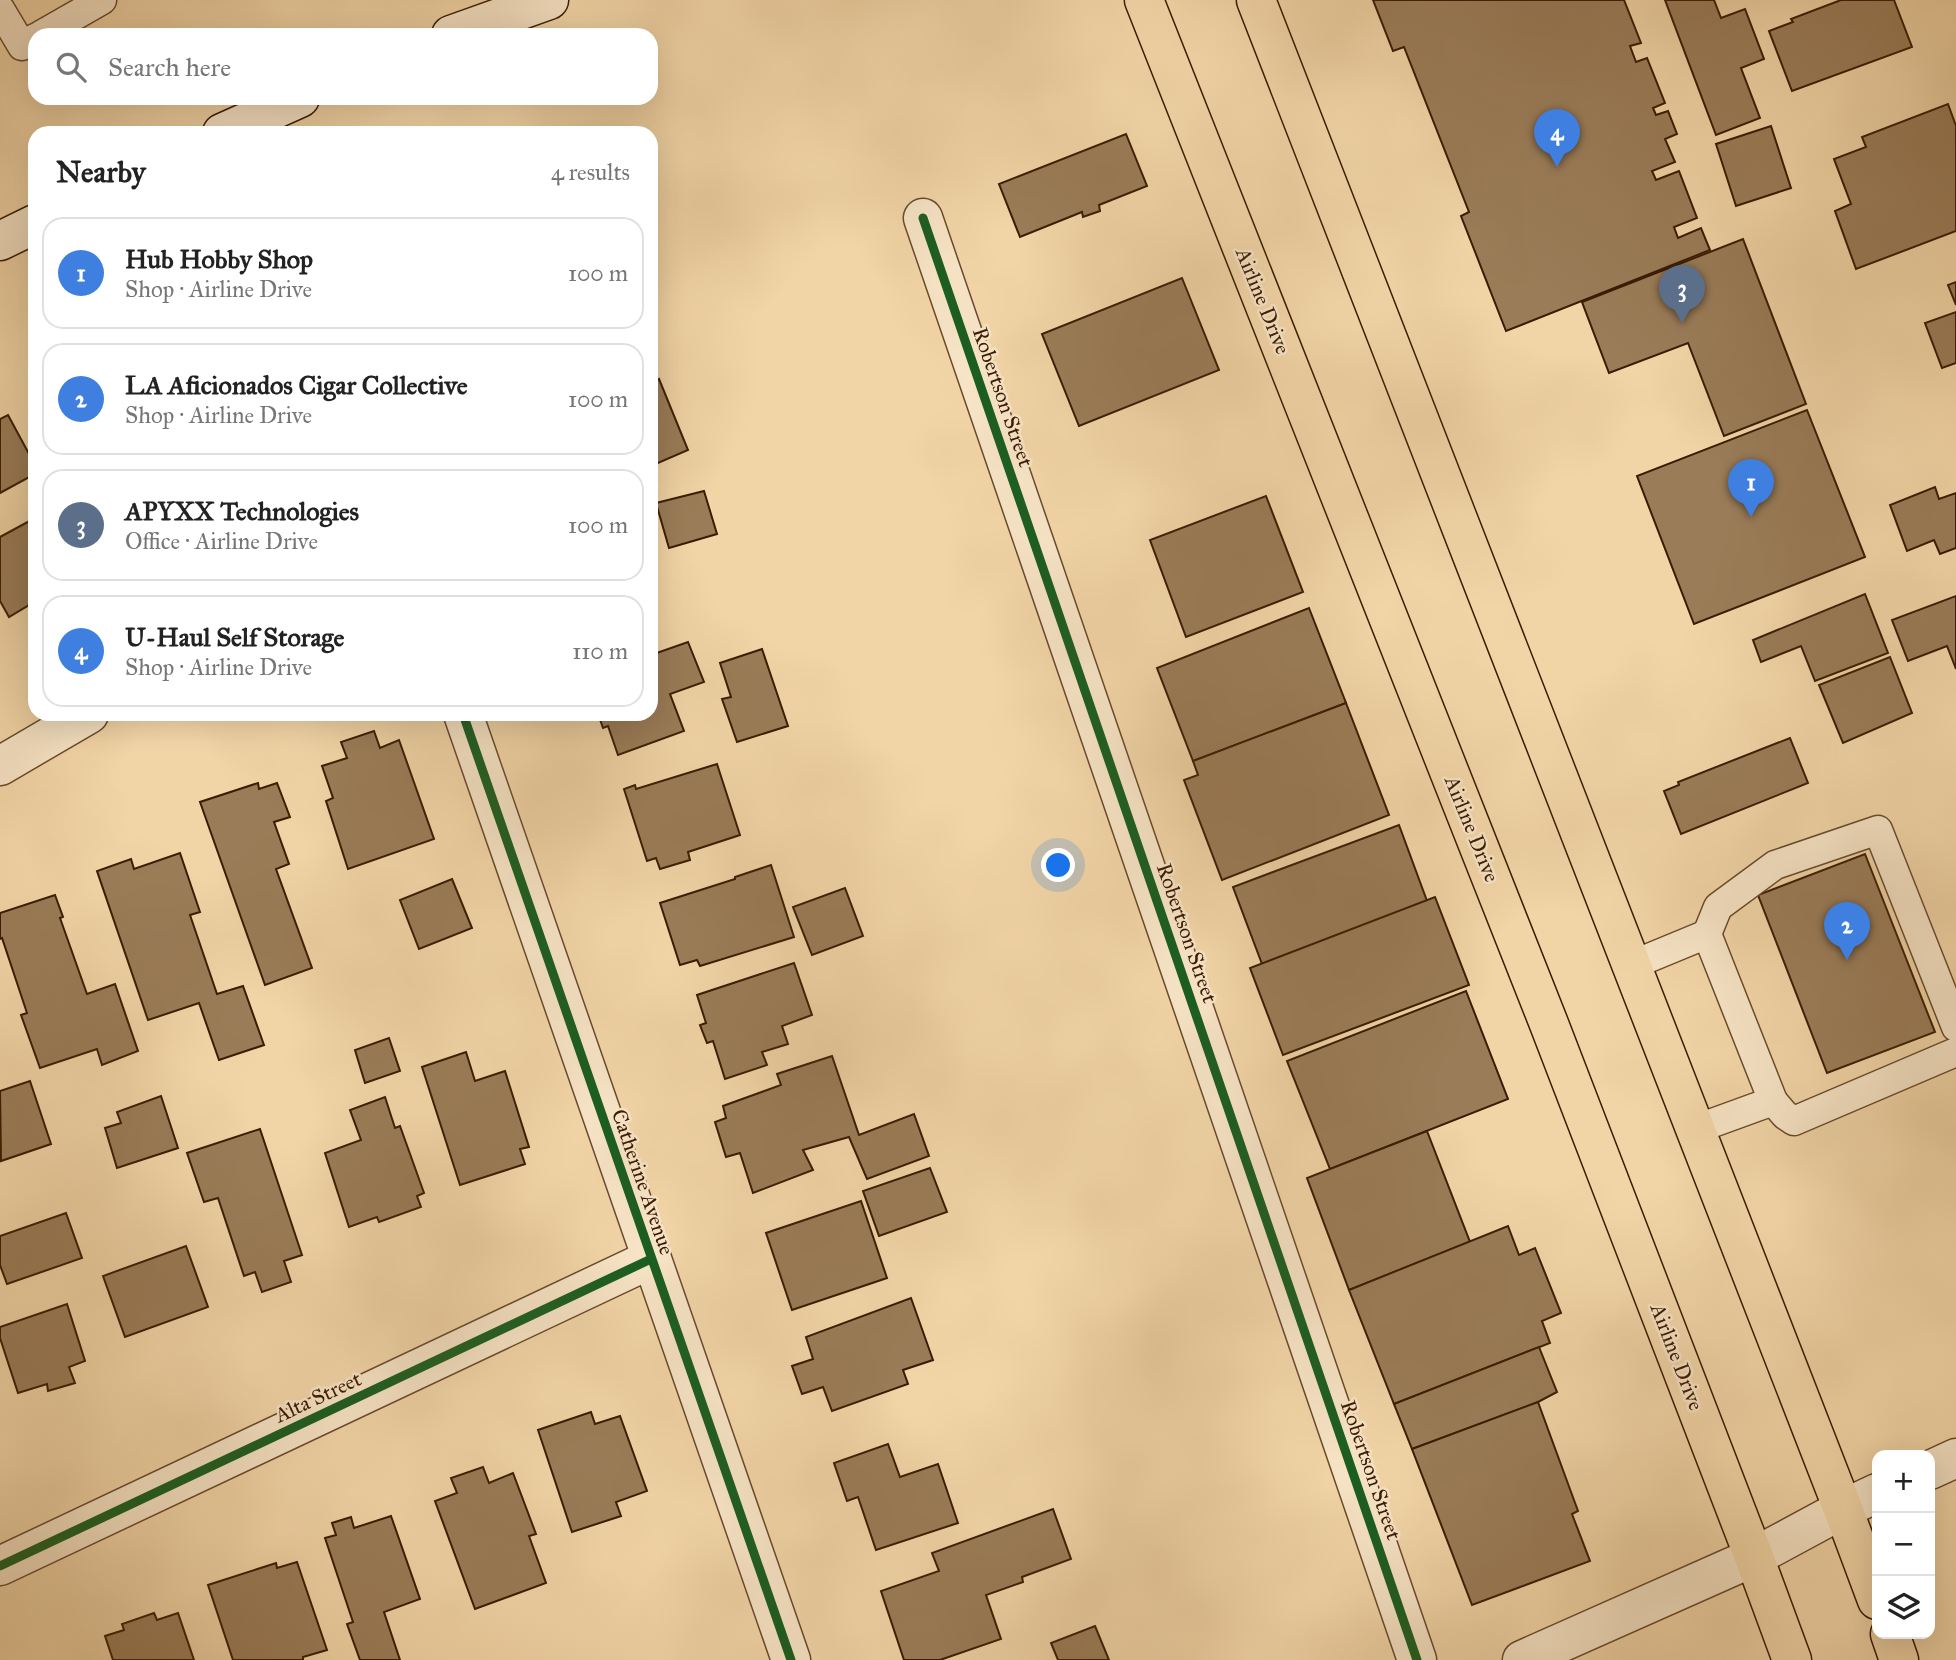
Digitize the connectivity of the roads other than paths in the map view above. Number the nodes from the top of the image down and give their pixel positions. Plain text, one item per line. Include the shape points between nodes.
1 (102, 0) edge
2 (549, 0) edge
3 (1126, 0) edge
4 (1144, 0) edge
5 (1256, 0) edge
6 (0, 9) edge
7 (53, 28) edge
8 (471, 28) edge
9 (1160, 41) junction
10 (28, 42) edge
11 (284, 105) edge
12 (238, 126) edge
13 (923, 218) dead end
14 (28, 227) edge
15 (0, 241) edge
16 (77, 721) edge
17 (465, 721) edge
18 (0, 766) edge
19 (1707, 934) junction
20 (1632, 965) junction
21 (1956, 1027) edge
22 (1956, 1052) edge
23 (1773, 1101) junction
24 (1696, 1129) junction
25 (651, 1259) junction
26 (1956, 1458) edge
27 (1935, 1468) edge
28 (1860, 1501) edge
29 (1754, 1557) junction
30 (0, 1566) edge
31 (1873, 1576) edge
32 (1892, 1639) edge
33 (791, 1660) edge
34 (1417, 1660) edge
35 (1522, 1660) edge
36 (1792, 1660) edge
37 (1899, 1660) edge

1 - 7 lane
2 - 8 street
3 - 9 highway
4 - 9 highway, Airline Drive
5 - 20 highway
6 - 10 lane via 22,46
9 - 29 highway, Airline Drive via 1549,1024
11 - 12 street
13 - 34 street, Robertson Street
14 - 15 street
16 - 18 street
17 - 25 street, Catherine Avenue
19 - 20 lane
19 - 21 lane via 1718,907 1775,865 1878,830
19 - 23 lane
20 - 24 highway
22 - 23 lane via 1794,1121
23 - 24 lane
24 - 28 highway
25 - 30 street, Alta Street
25 - 33 street, Catherine Avenue
26 - 27 street
28 - 29 street
28 - 31 highway
29 - 35 street
29 - 36 highway, Airline Drive
32 - 37 highway

